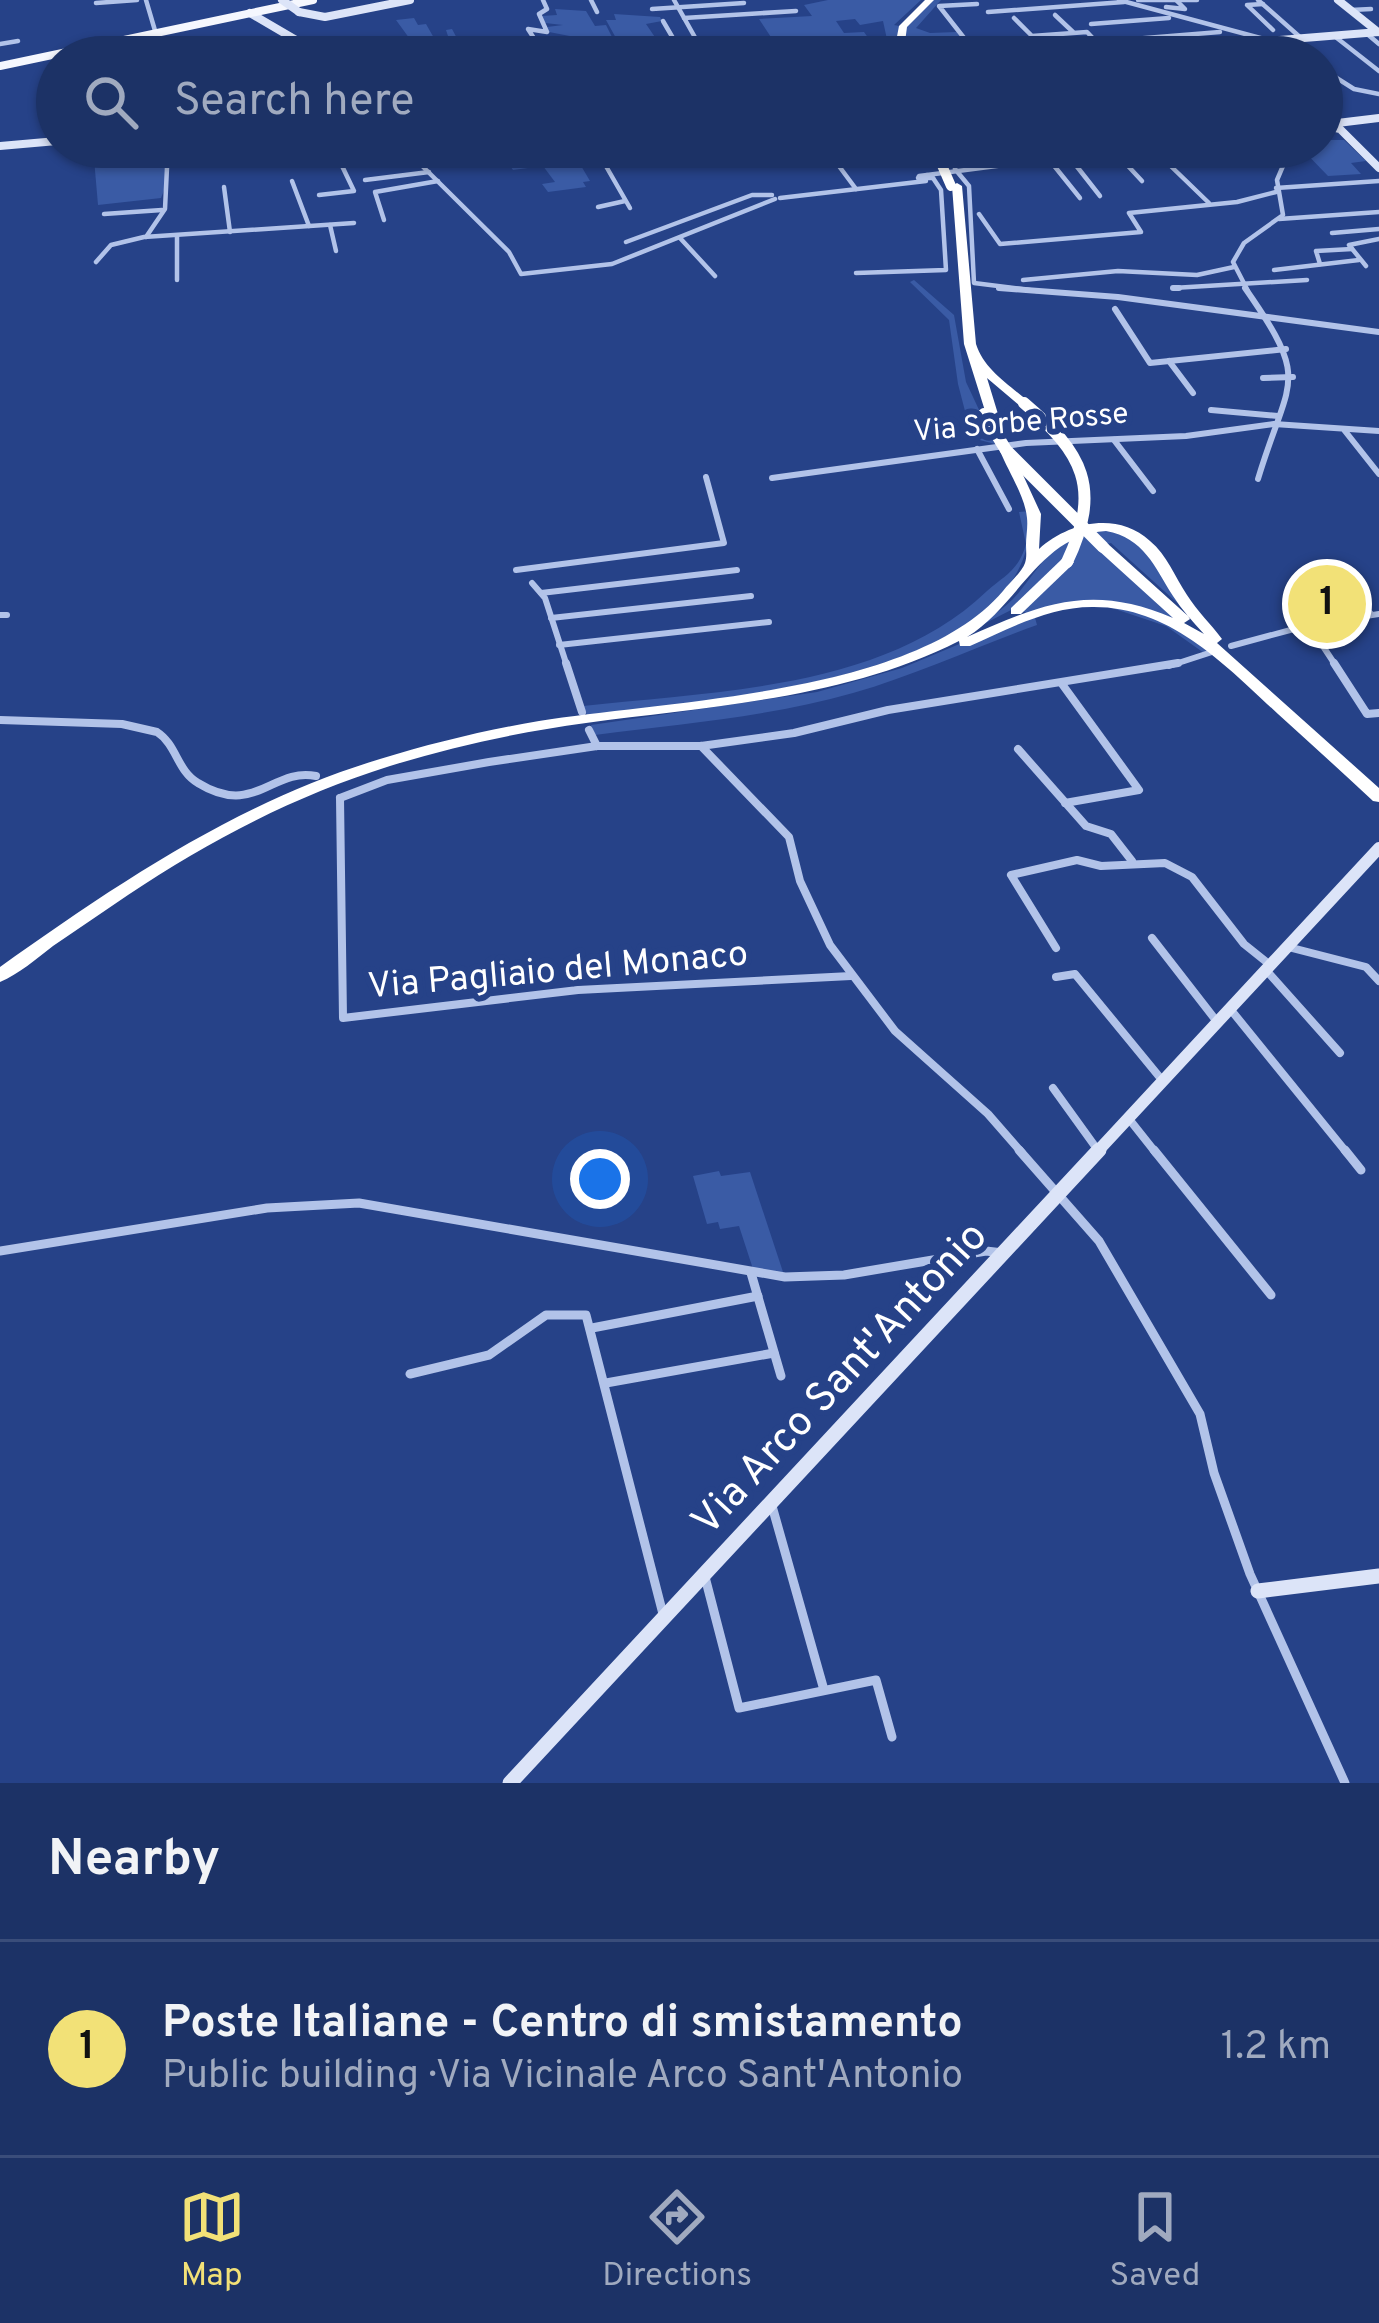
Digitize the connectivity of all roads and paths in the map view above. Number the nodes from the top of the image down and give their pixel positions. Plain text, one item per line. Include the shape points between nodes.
1 (137, 0) edge
2 (146, 0) edge
3 (267, 0) edge
4 (282, 0) edge
5 (313, 0) edge
6 (410, 0) edge
7 (543, 0) edge
8 (591, 0) edge
9 (674, 0) edge
10 (927, 0) edge
11 (1013, 0) edge
12 (1058, 0) edge
13 (1138, 0) edge
14 (1176, 0) edge
15 (1197, 0) edge
16 (1338, 0) edge
17 (1122, 1) edge
18 (1161, 2) edge
19 (1261, 2) edge
20 (97, 3) dead end
21 (744, 3) dead end
22 (1077, 3) edge
23 (977, 4) dead end
24 (1064, 6) junction
25 (678, 8) junction
26 (652, 9) dead end
27 (1022, 9) junction
28 (1371, 9) dead end
29 (1349, 10) junction
30 (261, 11) junction
31 (796, 11) dead end
32 (598, 12) dead end
33 (988, 12) dead end
34 (250, 14) junction
35 (1055, 15) dead end
36 (684, 18) junction
37 (1014, 18) dead end
38 (1177, 18) junction
39 (267, 21) junction
40 (663, 21) dead end
41 (1091, 24) dead end
42 (1228, 32) junction
43 (1379, 32) edge
44 (1074, 33) junction
45 (1366, 33) junction
46 (155, 34) junction
47 (1272, 35) junction
48 (1333, 35) joint
49 (142, 36) edge
50 (289, 36) edge
51 (532, 36) edge
52 (671, 36) edge
53 (694, 36) edge
54 (899, 36) edge
55 (963, 36) edge
56 (1091, 36) edge
57 (1178, 36) edge
58 (1268, 36) edge
59 (1282, 36) edge
60 (1299, 36) edge
61 (1322, 36) edge
62 (18, 41) dead end
63 (1343, 43) edge
64 (0, 44) edge
65 (1379, 44) edge
66 (36, 56) edge
67 (1, 63) edge
68 (1378, 70) edge
69 (1363, 71) dead end
70 (1343, 82) edge
71 (1352, 87) junction
72 (1343, 88) edge
73 (1379, 94) edge
74 (1379, 118) edge
75 (1343, 123) edge
76 (1343, 134) edge
77 (36, 143) edge
78 (0, 146) edge
79 (1379, 167) edge
80 (169, 168) edge
81 (343, 168) edge
82 (427, 168) edge
83 (607, 168) edge
84 (841, 168) edge
85 (946, 168) edge
86 (966, 168) edge
87 (1058, 168) edge
88 (1078, 168) edge
89 (1130, 168) edge
90 (1171, 168) edge
91 (1284, 168) edge
92 (955, 169) junction
93 (431, 172) junction
94 (929, 176) junction
95 (365, 180) dead end
96 (292, 181) dead end
97 (439, 181) junction
98 (1142, 181) dead end
99 (1379, 181) edge
100 (954, 186) junction
101 (224, 187) dead end
102 (856, 188) junction
103 (1276, 190) junction
104 (319, 195) dead end
105 (1100, 196) dead end
106 (773, 197) junction
107 (1081, 198) dead end
108 (625, 201) junction
109 (1212, 206) junction
110 (598, 207) dead end
111 (630, 208) dead end
112 (162, 210) junction
113 (1379, 212) edge
114 (104, 214) dead end
115 (980, 214) dead end
116 (1278, 219) junction
117 (384, 220) dead end
118 (355, 223) dead end
119 (330, 225) junction
120 (309, 226) junction
121 (1379, 229) edge
122 (230, 232) junction
123 (1332, 232) dead end
124 (177, 236) junction
125 (144, 237) junction
126 (680, 238) junction
127 (1379, 239) edge
128 (626, 242) dead end
129 (1352, 249) junction
130 (335, 251) dead end
131 (1359, 260) junction
132 (96, 262) dead end
133 (1321, 265) junction
134 (1366, 266) dead end
135 (1234, 267) junction
136 (1274, 270) dead end
137 (856, 273) dead end
138 (715, 275) dead end
139 (177, 280) dead end
140 (1023, 280) dead end
141 (1307, 280) dead end
142 (1243, 284) junction
143 (1173, 289) dead end
144 (1115, 309) dead end
145 (1268, 317) junction
146 (1379, 332) edge
147 (970, 344) junction
148 (1286, 349) junction
149 (1168, 360) junction
150 (1293, 377) junction
151 (1263, 379) dead end
152 (1193, 393) dead end
153 (1211, 410) dead end
154 (988, 414) junction
155 (1276, 420) junction
156 (1345, 430) junction
157 (1379, 431) edge
158 (1113, 439) junction
159 (976, 448) junction
160 (1006, 450) junction
161 (1379, 474) edge
162 (706, 477) dead end
163 (772, 478) dead end
164 (1258, 479) dead end
165 (1153, 491) dead end
166 (1009, 509) dead end
167 (1106, 547) junction
168 (1031, 565) junction
169 (516, 570) dead end
170 (737, 570) dead end
171 (532, 584) dead end
172 (541, 593) junction
173 (752, 596) dead end
174 (1349, 597) dead end
175 (1376, 614) edge
176 (1016, 615) junction
177 (551, 618) junction
178 (769, 622) dead end
179 (1309, 625) junction
180 (559, 645) junction
181 (1217, 645) junction
182 (1062, 684) junction
183 (582, 712) dead end
184 (1379, 713) edge
185 (0, 720) edge
186 (589, 730) dead end
187 (597, 746) junction
188 (701, 746) junction
189 (1018, 749) dead end
190 (1356, 770) junction
191 (316, 776) dead end
192 (1379, 788) edge
193 (330, 792) dead end
194 (1379, 797) edge
195 (340, 798) junction
196 (1065, 803) junction
197 (1379, 848) edge
198 (1133, 862) junction
199 (1152, 938) dead end
200 (1288, 947) junction
201 (1056, 948) dead end
202 (1268, 968) junction
203 (853, 975) junction
204 (1056, 977) dead end
205 (0, 981) edge
206 (1379, 981) edge
207 (1231, 1010) junction
208 (1219, 1024) junction
209 (1340, 1053) dead end
210 (1163, 1082) junction
211 (1053, 1088) dead end
212 (1127, 1117) junction
213 (1097, 1149) junction
214 (1361, 1170) dead end
215 (1058, 1194) junction
216 (0, 1252) edge
217 (1004, 1253) junction
218 (751, 1273) junction
219 (1271, 1294) dead end
220 (758, 1296) junction
221 (592, 1328) junction
222 (774, 1353) junction
223 (410, 1373) dead end
224 (781, 1376) dead end
225 (606, 1383) junction
226 (771, 1503) junction
227 (705, 1575) junction
228 (1379, 1576) edge
229 (1258, 1591) junction
230 (664, 1620) junction
231 (824, 1690) junction
232 (892, 1737) dead end
233 (511, 1783) edge
234 (1346, 1783) edge

1 - 20 street
2 - 46 street
3 - 34 street
4 - 6 street, bridge via 325,17
5 - 30 main road
7 - 51 street via 547,32 528,29
8 - 32 street
9 - 25 street
10 - 54 highway
11 - 27 street
12 - 24 street
13 - 18 street
14 - 15 street
14 - 18 street
14 - 18 street via 1185,9
16 - 29 street
17 - 22 street
17 - 38 street
19 - 47 street via 1247,5
19 - 60 street
21 - 25 street
22 - 24 street
23 - 55 street via 939,6
24 - 27 street
25 - 26 street
25 - 36 street
27 - 33 street
28 - 29 street
29 - 43 street
30 - 34 main road
30 - 39 street
31 - 36 street
34 - 39 street
34 - 46 main road
35 - 44 street
36 - 53 street
37 - 44 street via 1032,36
38 - 41 street
38 - 42 street
39 - 50 street
40 - 52 street
42 - 47 street
42 - 57 street
43 - 45 street
44 - 56 street
45 - 48 street
45 - 65 street
46 - 49 main road
47 - 58 street
47 - 59 street
48 - 61 street
62 - 64 street
63 - 68 street
66 - 67 main road
68 - 69 street
70 - 71 street
71 - 72 street
71 - 73 street
74 - 75 street
76 - 79 street
77 - 78 street
80 - 112 street
81 - 104 street via 354,191
82 - 93 street
83 - 108 street
84 - 102 street
85 - 100 highway, bridge
86 - 92 street
87 - 107 street
88 - 105 street
89 - 98 street
90 - 109 street
91 - 103 street
92 - 94 street
92 - 145 street via 969,186 978,286
93 - 95 street
93 - 97 street
94 - 102 street
94 - 137 street via 942,193 946,270
96 - 120 street
97 - 117 street via 375,192
97 - 126 street via 521,274 602,266
99 - 103 street
100 - 147 highway
100 - 154 highway via 968,374
101 - 122 street
102 - 106 street
103 - 109 street
103 - 116 street
106 - 126 street
106 - 128 street via 752,194
108 - 110 street
108 - 111 street
109 - 115 street via 1129,213 1141,232 1000,244
112 - 114 street
112 - 125 street via 159,226
113 - 116 street
116 - 135 street via 1244,242
118 - 119 street
119 - 120 street
119 - 130 street
120 - 122 street
121 - 123 street
122 - 124 street
124 - 125 street
124 - 139 street
125 - 132 street via 111,245
126 - 138 street
127 - 129 street
129 - 131 street
129 - 133 street via 1312,253
131 - 133 street
131 - 134 street
133 - 136 street
135 - 140 street
135 - 142 street
141 - 142 street
142 - 143 street
142 - 145 street
144 - 149 street via 1150,363
145 - 146 street
145 - 148 street
147 - 154 highway
147 - 176 highway, bridge via 988,374 1052,425 1084,476 1088,504 1066,562
148 - 149 street
148 - 150 street
149 - 152 street
150 - 151 street
150 - 155 street
153 - 155 street
154 - 160 highway, bridge
154 - 167 highway, bridge
155 - 156 street, Via Sorbe Rosse
155 - 158 street, Via Sorbe Rosse
155 - 164 street
156 - 157 street, Via Sorbe Rosse
156 - 161 street
158 - 159 street, Via Sorbe Rosse
158 - 165 street
159 - 163 street, Via Sorbe Rosse
159 - 166 street
160 - 167 highway, bridge
160 - 168 highway via 1034,514
162 - 169 street via 724,543
167 - 181 highway
168 - 181 highway via 1072,531 1106,527 1140,537
168 - 205 highway via 990,614 960,635 860,674 468,739 316,783 174,856
170 - 172 street
171 - 172 street
172 - 177 street
173 - 177 street
174 - 175 street
175 - 179 street
176 - 181 highway via 1076,602 1139,608
176 - 205 highway via 919,661 819,690 488,740 354,776 189,854
177 - 180 street
178 - 180 street
179 - 181 street
179 - 184 street via 1367,714
180 - 183 street
181 - 182 street via 1165,667
181 - 190 highway
182 - 188 street
182 - 196 street via 1139,790
185 - 191 street via 158,733 184,774 238,796
186 - 187 street
187 - 188 street
187 - 195 street via 387,780
188 - 203 street via 789,837 800,881
189 - 196 street
190 - 192 highway
190 - 194 highway
193 - 195 street
195 - 203 street, Via Pagliaio del Monaco via 344,1018 578,990
196 - 198 street via 1086,826 1111,834
197 - 200 street, Via Arco Sant'Antonio
198 - 201 street via 1091,868 1077,860 1011,875
198 - 202 street via 1167,864 1193,878
199 - 208 street
200 - 202 street, Via Arco Sant'Antonio
200 - 206 street via 1366,967
202 - 207 street, Via Arco Sant'Antonio
202 - 209 street
203 - 215 street via 903,1040 988,1114
204 - 210 street via 1075,974
207 - 208 street, Via Arco Sant'Antonio
207 - 214 street
208 - 210 street, Via Arco Sant'Antonio
210 - 212 street, Via Arco Sant'Antonio
211 - 213 street
212 - 213 street, Via Arco Sant'Antonio
212 - 219 street
213 - 215 street, Via Arco Sant'Antonio
215 - 217 street, Via Arco Sant'Antonio
215 - 229 street via 1100,1240 1196,1404
216 - 218 street via 224,1214 359,1203
217 - 218 street via 844,1275
217 - 226 street, Via Arco Sant'Antonio
218 - 220 street
220 - 221 street
220 - 222 street
221 - 223 street via 586,1315 546,1316 489,1355
221 - 225 street
222 - 224 street
222 - 225 street
225 - 230 street
226 - 227 street, Via Arco Sant'Antonio
226 - 231 street
227 - 230 street, Via Arco Sant'Antonio
227 - 231 street via 739,1708
228 - 229 street
229 - 234 street
230 - 233 street, Via Arco Sant'Antonio
231 - 232 street via 876,1680

